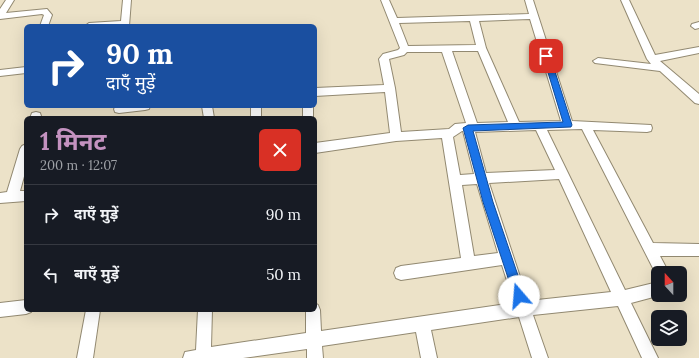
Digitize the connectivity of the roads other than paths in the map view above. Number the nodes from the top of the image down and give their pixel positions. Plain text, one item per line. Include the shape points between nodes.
1 (10, 0) edge
2 (127, 0) edge
3 (385, 0) edge
4 (529, 0) edge
5 (625, 0) edge
6 (0, 16) edge
7 (534, 16) junction
8 (474, 18) junction
9 (393, 21) junction
10 (45, 24) edge
11 (125, 24) edge
12 (481, 48) junction
13 (405, 49) junction
14 (446, 49) junction
15 (699, 50) edge
16 (652, 59) junction
17 (598, 62) dead end
18 (24, 68) edge
19 (662, 68) junction
20 (0, 73) edge
21 (390, 88) junction
22 (317, 92) edge
23 (699, 100) edge
24 (135, 108) edge
25 (119, 111) edge
26 (568, 125) junction
27 (585, 125) junction
28 (514, 126) junction
29 (540, 126) junction
30 (470, 128) junction
31 (647, 128) dead end
32 (446, 134) junction
33 (396, 137) junction
34 (317, 148) edge
35 (24, 154) edge
36 (563, 174) junction
37 (481, 178) junction
38 (454, 180) junction
39 (24, 196) edge
40 (6, 198) edge
41 (649, 249) junction
42 (699, 250) edge
43 (506, 258) junction
44 (469, 264) junction
45 (658, 266) edge
46 (401, 273) dead end
47 (651, 291) edge
48 (622, 298) junction
49 (24, 307) edge
50 (523, 309) junction
51 (0, 310) edge
52 (93, 312) edge
53 (205, 312) edge
54 (312, 312) edge
55 (422, 324) junction
56 (314, 340) junction
57 (197, 357) edge
58 (85, 358) edge
59 (315, 358) edge
60 (430, 358) edge
61 (540, 358) edge
62 (650, 358) edge

1 - 6 street
2 - 11 street
3 - 9 street
4 - 7 street
5 - 16 street
6 - 10 street via 44,11 48,15
7 - 8 street
7 - 26 street
8 - 9 street
8 - 12 street
9 - 13 street
12 - 14 street
12 - 28 street
13 - 14 street
13 - 21 street via 384,59
14 - 30 street
15 - 16 street
16 - 19 street
17 - 19 street
18 - 20 street
19 - 23 street
21 - 22 street
21 - 33 street
24 - 25 street
26 - 27 street
26 - 29 street
27 - 31 street
27 - 41 street
28 - 29 street
28 - 30 street
29 - 36 street
30 - 32 street via 458,127 454,132
30 - 37 street
32 - 33 street
32 - 38 street
33 - 34 street
35 - 40 street
36 - 37 street
36 - 48 street
37 - 38 street
37 - 43 street
38 - 44 street
39 - 40 street
41 - 42 street
41 - 45 street
43 - 44 street
43 - 50 street
44 - 46 street
47 - 48 street
48 - 50 street
48 - 62 street
49 - 51 street
50 - 55 street
50 - 61 street
52 - 58 street
53 - 57 street
54 - 56 street
55 - 56 street
55 - 60 street
56 - 57 street
56 - 59 street

